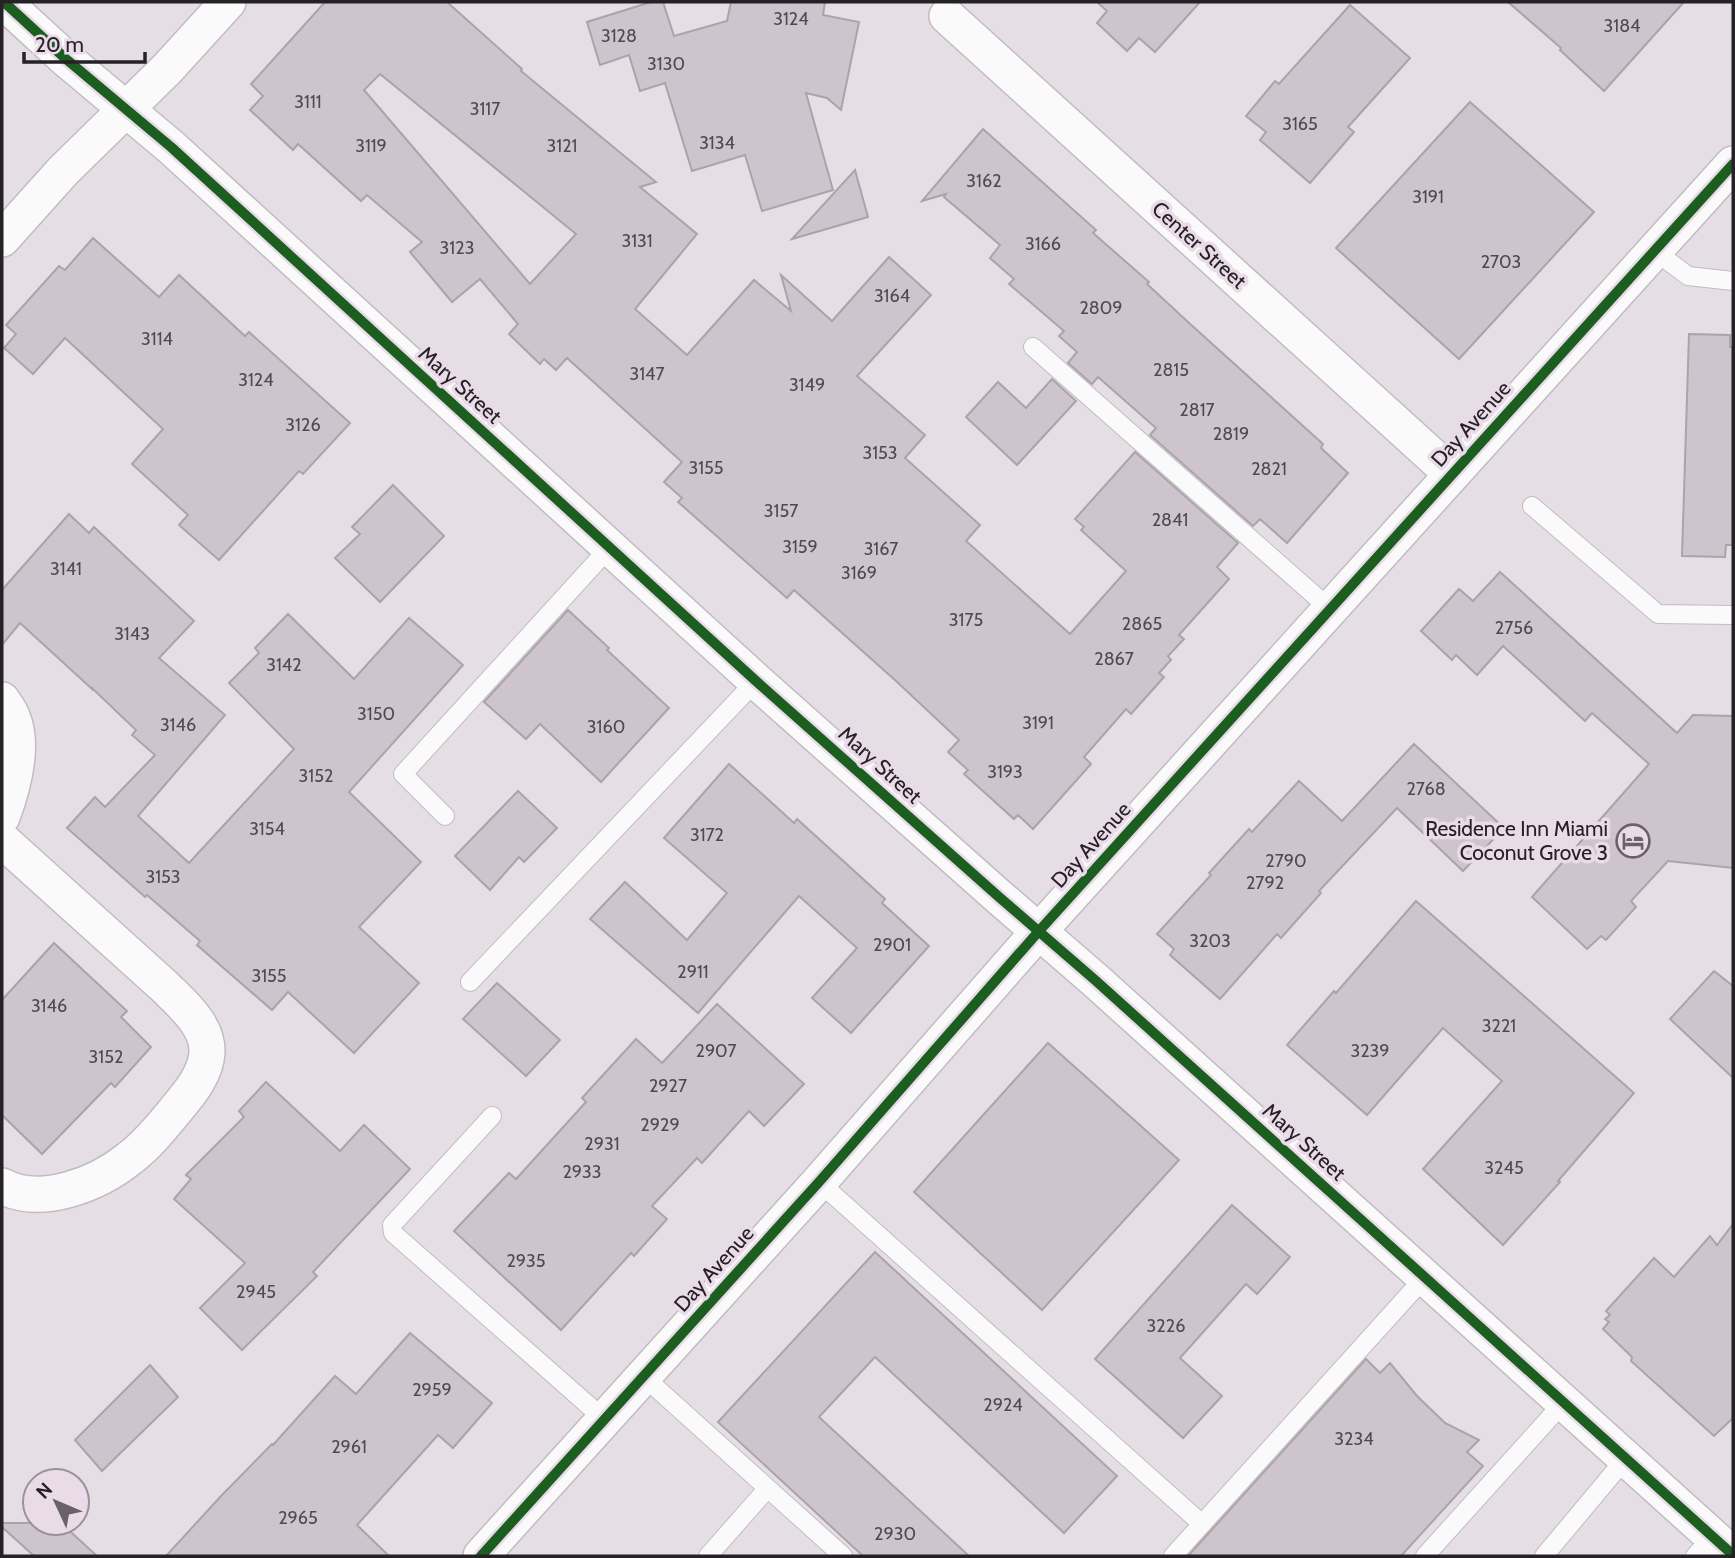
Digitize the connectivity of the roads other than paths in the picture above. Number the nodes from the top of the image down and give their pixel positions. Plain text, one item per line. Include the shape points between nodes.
1 (4, 2) edge
2 (228, 2) edge
3 (947, 16) dead end
4 (126, 110) junction
5 (1733, 164) edge
6 (2, 239) edge
7 (1655, 251) junction
8 (1733, 281) edge
9 (1033, 347) dead end
10 (1452, 474) junction
11 (1532, 506) dead end
12 (609, 548) junction
13 (1330, 609) junction
14 (1733, 615) edge
15 (756, 681) junction
16 (2, 700) edge
17 (445, 816) dead end
18 (2, 817) edge
19 (2, 839) edge
20 (1039, 931) junction
21 (470, 982) dead end
22 (492, 1116) dead end
23 (819, 1182) junction
24 (2, 1186) edge
25 (1425, 1277) junction
26 (643, 1376) junction
27 (1564, 1402) junction
28 (604, 1419) junction
29 (1626, 1458) junction
30 (768, 1489) junction
31 (1202, 1524) junction
32 (1714, 1549) edge
33 (481, 1556) edge
34 (708, 1556) edge
35 (842, 1556) edge
36 (1173, 1556) edge
37 (1425, 1556) edge
38 (1544, 1556) edge

1 - 4 street, Mary Street
2 - 4 street
3 - 10 street, Center Street
4 - 6 street
4 - 12 street, Mary Street
5 - 7 street, Day Avenue
7 - 8 lane via 1688,276
7 - 10 street, Day Avenue
9 - 13 lane
10 - 13 street, Day Avenue
11 - 14 lane via 1658,614
12 - 15 street, Mary Street
12 - 17 lane via 403,774
13 - 20 street, Day Avenue
15 - 20 street, Mary Street
15 - 21 lane
16 - 18 street via 18,734
19 - 24 street via 182,1004 197,1021 207,1051 198,1079 184,1100 148,1142 114,1169 43,1195 26,1195
20 - 23 street, Day Avenue
20 - 25 street, Mary Street
22 - 28 lane via 392,1225 393,1233
23 - 26 street, Day Avenue
23 - 31 lane
25 - 27 street, Mary Street
25 - 31 lane
26 - 28 street, Day Avenue
26 - 30 lane
27 - 29 street, Mary Street
27 - 37 lane
28 - 33 street, Day Avenue
29 - 32 street, Mary Street
29 - 38 lane
30 - 34 lane
30 - 35 lane
31 - 36 lane

